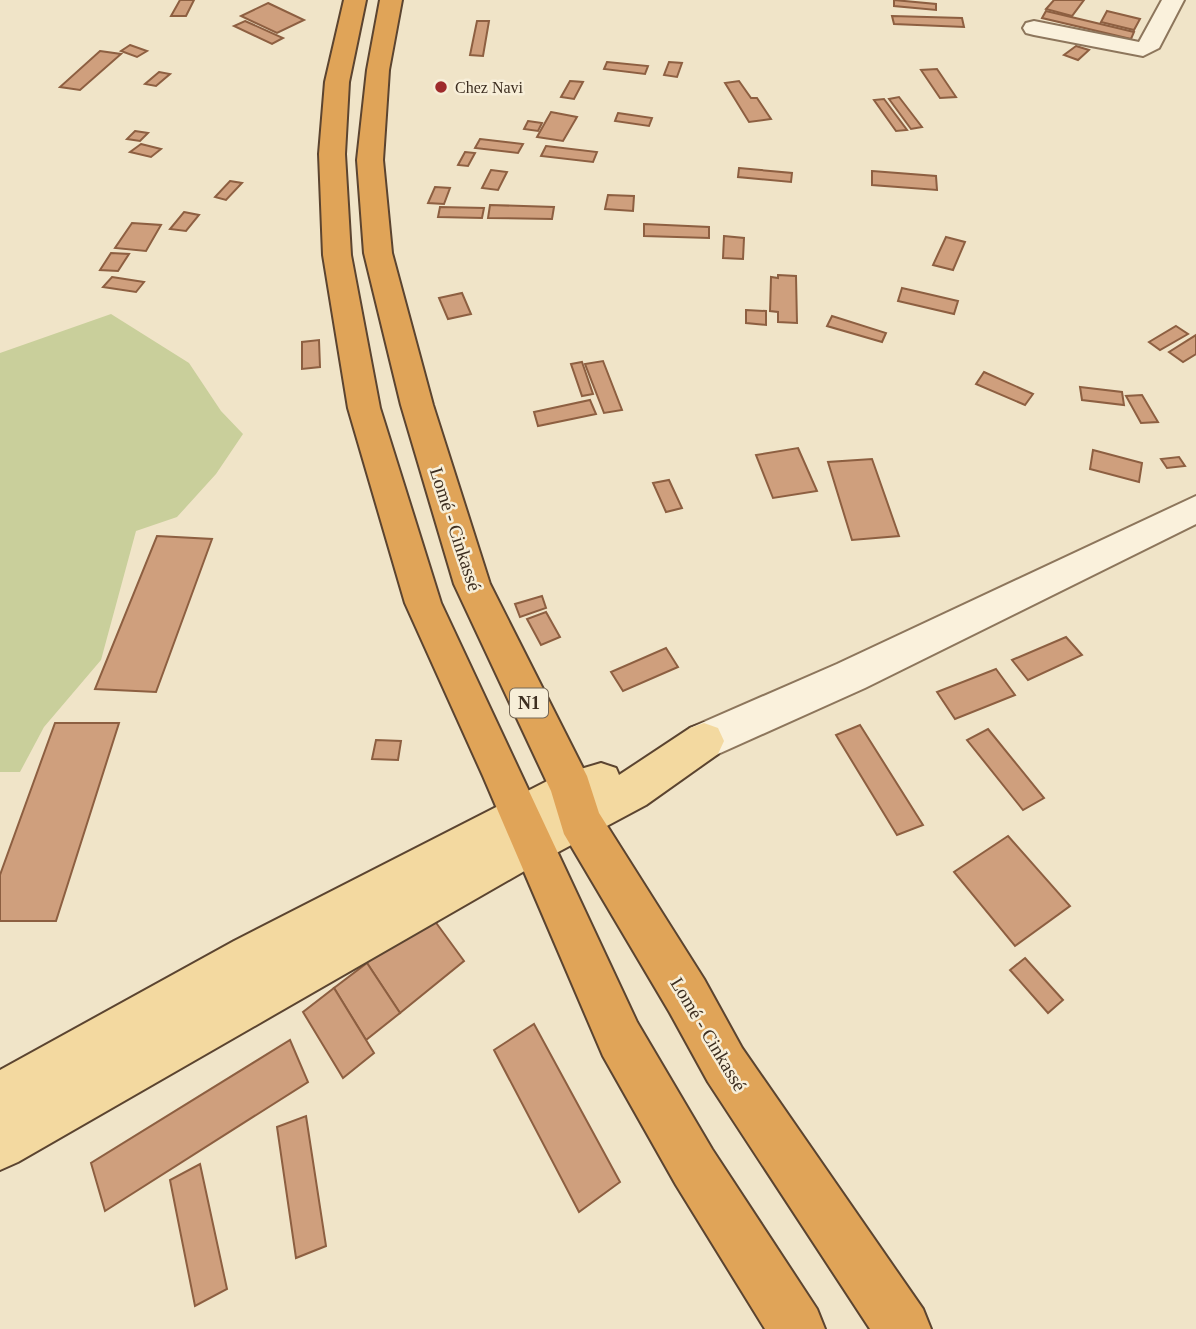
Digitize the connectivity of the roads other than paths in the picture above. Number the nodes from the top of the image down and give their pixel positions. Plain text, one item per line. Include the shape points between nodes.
1 (355, 0) edge
2 (391, 0) edge
3 (1173, 0) edge
4 (1034, 28) dead end
5 (1196, 509) edge
6 (704, 741) joint
7 (575, 805) junction
8 (527, 831) junction
9 (0, 1097) edge
10 (0, 1144) edge
11 (797, 1329) edge
12 (903, 1329) edge

1 - 8 highway via 337,82 332,154 337,255 364,408 423,603
2 - 7 highway, Lomé - Cinkassé / N1 via 378,70 370,160 378,253 417,405 472,584
3 - 4 street via 1151,43 1143,49
5 - 6 street
6 - 7 main road via 631,791
7 - 8 main road
7 - 12 highway, Lomé - Cinkassé / N1 via 725,1065
8 - 9 main road via 250,957
8 - 10 main road
8 - 11 highway via 620,1039 694,1167

